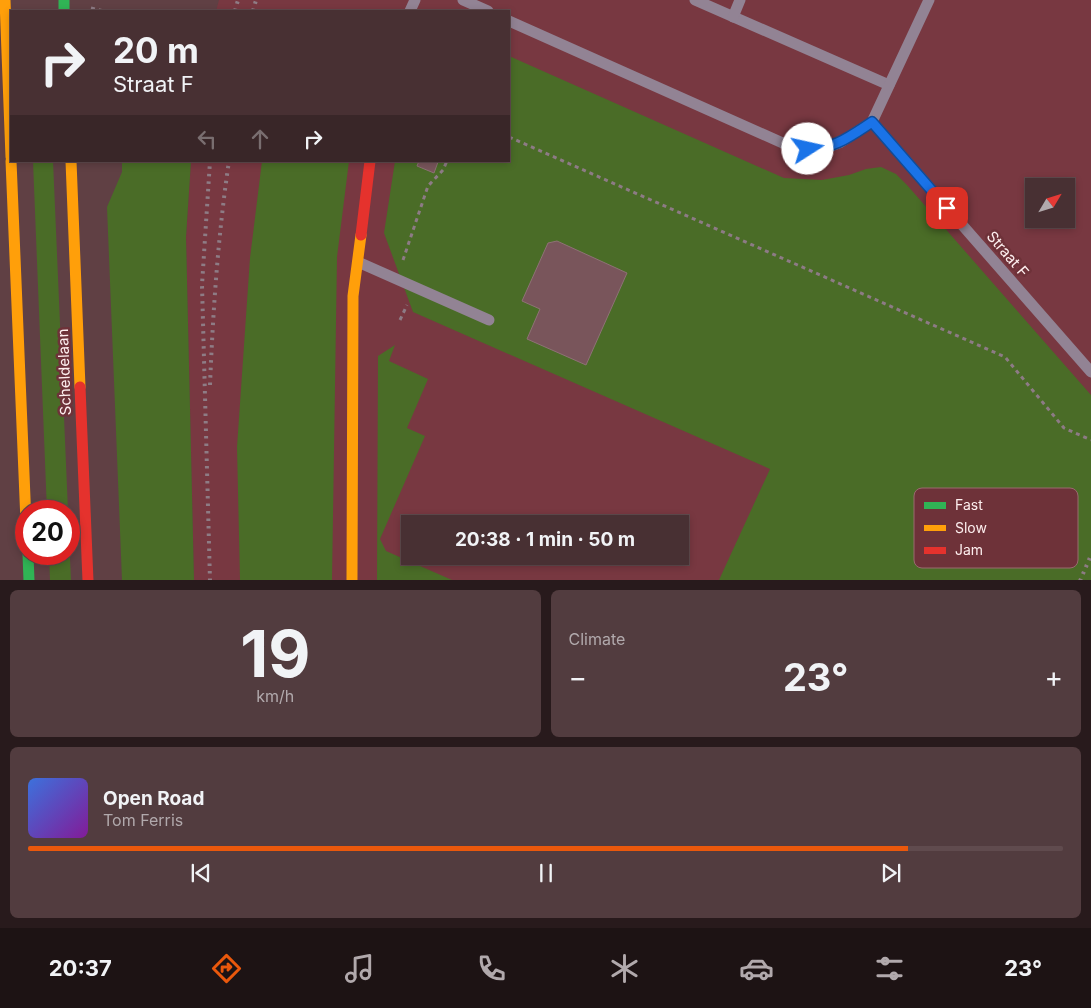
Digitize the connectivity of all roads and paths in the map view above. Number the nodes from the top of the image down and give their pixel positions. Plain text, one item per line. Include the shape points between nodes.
1 (5, 0) edge
2 (463, 0) edge
3 (694, 0) edge
4 (740, 0) edge
5 (928, 0) edge
6 (486, 10) edge
7 (733, 17) junction
8 (510, 20) edge
9 (889, 85) junction
10 (872, 122) junction
11 (10, 131) edge
12 (510, 137) edge
13 (11, 162) edge
14 (70, 162) edge
15 (370, 162) edge
16 (447, 162) edge
17 (356, 261) junction
18 (404, 284) junction
19 (400, 320) dead end
20 (489, 320) dead end
21 (1091, 372) edge
22 (1091, 440) edge
23 (25, 500) edge
24 (28, 565) edge
25 (29, 580) edge
26 (88, 580) edge
27 (352, 580) edge

1 - 11 main road
2 - 6 lane
3 - 7 lane
4 - 7 lane
5 - 9 lane
7 - 9 lane
8 - 10 lane via 796,149 820,150 841,142
9 - 10 lane
10 - 21 lane, Straat F
12 - 22 path via 1005,357 1064,428
13 - 23 main road
14 - 26 main road, Scheldelaan
15 - 17 main road
16 - 18 path via 428,186 401,265
17 - 18 lane
17 - 27 main road via 352,311
18 - 19 path via 408,303
18 - 20 lane
24 - 25 main road

